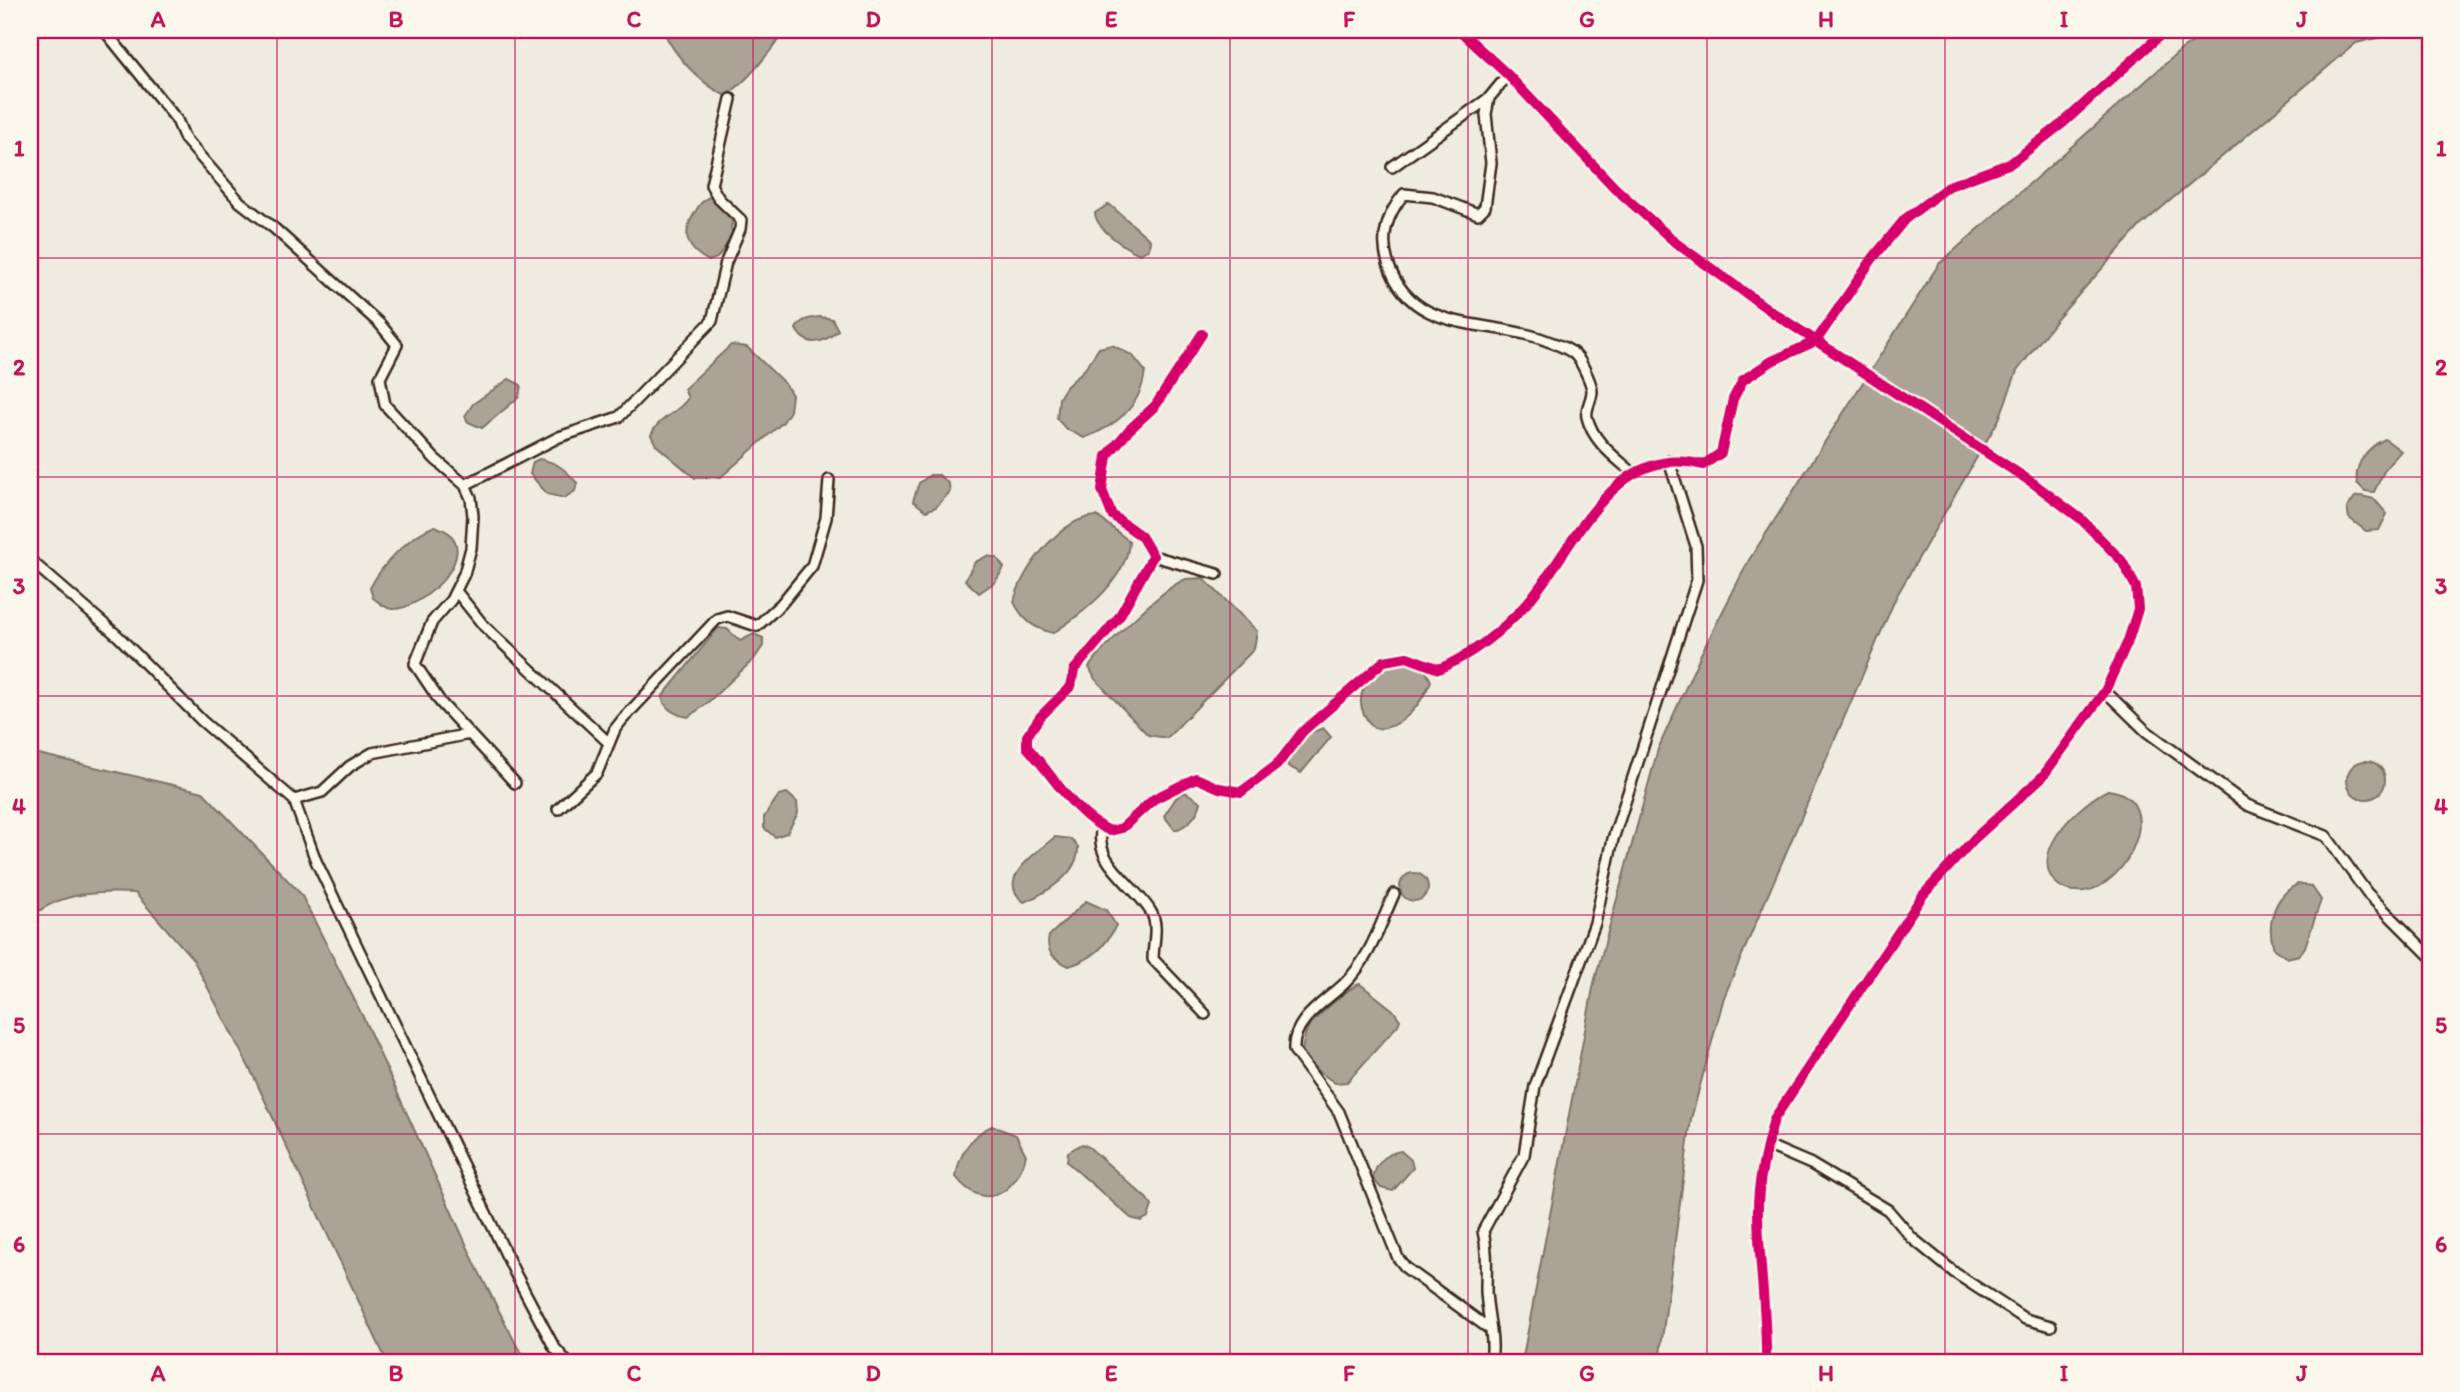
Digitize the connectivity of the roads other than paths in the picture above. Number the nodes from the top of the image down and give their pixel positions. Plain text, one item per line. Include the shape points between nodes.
1 (104, 30) edge
2 (1459, 30) edge
3 (2166, 30) edge
4 (1508, 75) junction
5 (731, 99) dead end
6 (1489, 99) junction
7 (1392, 167) dead end
8 (1202, 334) dead end
9 (1816, 341) junction
10 (1669, 461) junction
11 (1633, 473) junction
12 (830, 480) dead end
13 (465, 485) junction
14 (1153, 556) junction
15 (30, 560) edge
16 (1217, 574) dead end
17 (456, 591) junction
18 (2105, 691) junction
19 (470, 734) junction
20 (609, 743) junction
21 (515, 783) dead end
22 (294, 800) junction
23 (558, 809) dead end
24 (1102, 827) junction
25 (1394, 894) dead end
26 (2430, 956) edge
27 (1205, 1014) dead end
28 (1767, 1145) junction
29 (2051, 1326) dead end
30 (1491, 1330) junction
31 (567, 1362) edge
32 (1491, 1362) edge
33 (1766, 1362) edge

1 - 13 street via 177,120 185,139 240,202 380,324 397,345 380,378 386,405
2 - 4 street
3 - 9 street via 2063,123 2011,163 1949,186 1905,219
4 - 6 street
4 - 9 street via 1615,188 1676,243
5 - 13 street via 711,185 741,220 712,321 619,417 559,437
6 - 7 street
6 - 11 street via 1491,163 1485,207 1478,214 1425,195 1404,194 1388,221 1383,246 1392,272 1406,295 1437,318 1526,333 1560,345 1578,358 1592,390 1586,415 1598,442
8 - 14 street via 1155,406 1107,456 1102,490 1112,516 1141,536
9 - 10 street via 1772,360 1743,380 1733,399 1721,453 1703,465 1682,459
9 - 18 street via 2081,519 2122,561 2136,587 2138,609
10 - 11 street
10 - 30 street via 1696,546 1697,580 1613,839 1595,923 1535,1086 1524,1155 1483,1231
11 - 24 street via 1623,477 1528,601 1499,632 1460,660 1439,669 1407,657 1384,661 1303,731 1277,765 1241,792 1196,778 1154,799 1122,828 1110,831
12 - 20 street via 826,518 812,566 781,604 757,626 727,616 717,618 623,719
13 - 17 street via 471,498 473,534
14 - 16 street
14 - 24 street via 1119,617 1027,736 1027,747
15 - 22 street
17 - 19 street via 432,622 415,663 441,703
17 - 20 street via 484,626
18 - 26 street via 2155,738 2247,805 2326,836 2367,893
18 - 28 street via 2043,776 1974,839 1923,895 1774,1119
19 - 21 street
19 - 22 street via 372,753 322,792
20 - 23 street via 597,773
22 - 31 street via 316,861 515,1273 554,1347
24 - 27 street via 1098,840 1107,860 1152,913 1156,928 1153,959
25 - 30 street via 1366,956 1345,983 1303,1021 1293,1038 1294,1050 1339,1111 1398,1258
28 - 29 street via 1811,1164 1888,1210 1912,1238 1955,1273 2025,1319
28 - 33 street via 1758,1213
30 - 32 street

